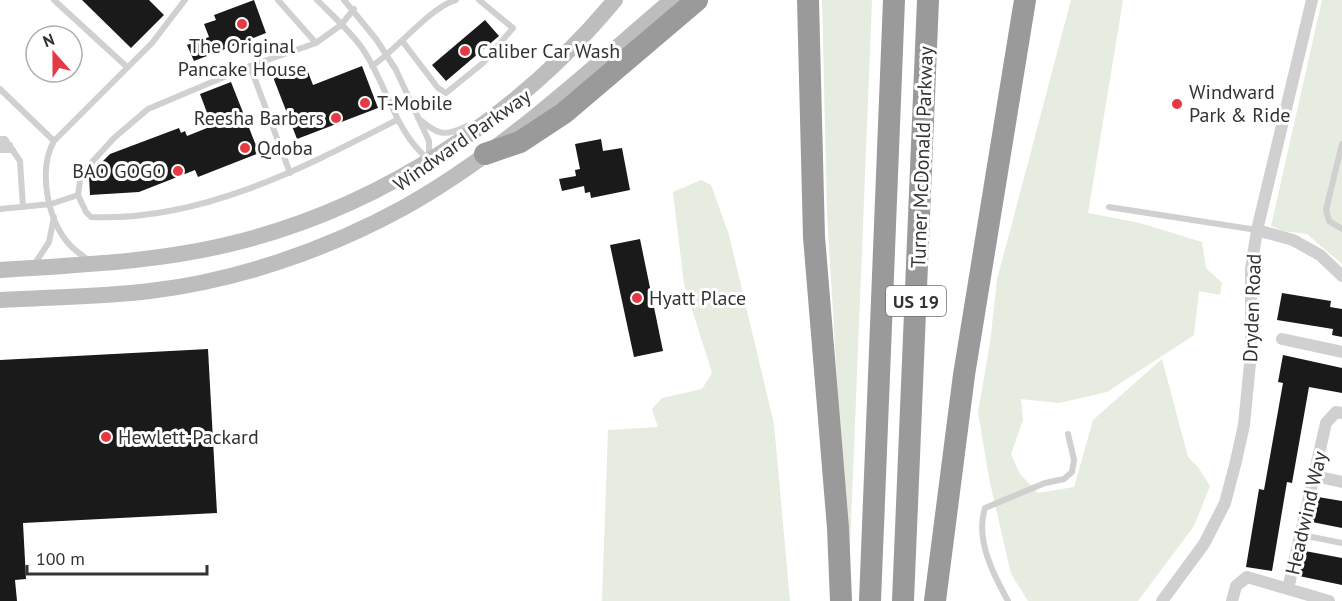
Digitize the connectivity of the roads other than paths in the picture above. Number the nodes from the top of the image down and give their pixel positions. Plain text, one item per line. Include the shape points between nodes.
1 (54, 0) edge
2 (185, 0) edge
3 (278, 0) edge
4 (317, 0) edge
5 (344, 0) edge
6 (456, 0) edge
7 (479, 0) edge
8 (615, 0) edge
9 (672, 0) edge
10 (697, 0) edge
11 (894, 0) edge
12 (928, 0) edge
13 (1025, 0) edge
14 (1312, 0) edge
15 (805, 3) edge
16 (354, 9) junction
17 (341, 25) junction
18 (403, 42) junction
19 (316, 43) junction
20 (387, 56) junction
21 (250, 66) junction
22 (372, 66) junction
23 (128, 67) junction
24 (536, 82) junction
25 (0, 88) edge
26 (417, 116) junction
27 (397, 120) junction
28 (5, 140) edge
29 (54, 141) junction
30 (1342, 144) edge
31 (0, 145) edge
32 (0, 150) edge
33 (485, 154) junction
34 (429, 159) junction
35 (290, 173) junction
36 (444, 183) junction
37 (78, 195) junction
38 (51, 204) junction
39 (23, 207) junction
40 (1108, 207) dead end
41 (0, 209) edge
42 (54, 216) junction
43 (1342, 229) edge
44 (1257, 230) junction
45 (92, 263) junction
46 (33, 268) junction
47 (0, 270) edge
48 (1342, 276) edge
49 (0, 300) edge
50 (1282, 339) dead end
51 (1342, 352) edge
52 (1342, 413) edge
53 (1068, 435) dead end
54 (1315, 476) junction
55 (1342, 482) edge
56 (1302, 535) junction
57 (1342, 543) edge
58 (1288, 589) junction
59 (841, 601) edge
60 (870, 601) edge
61 (903, 601) edge
62 (935, 601) edge
63 (1008, 601) edge
64 (1162, 601) edge
65 (1232, 601) edge
66 (1329, 601) edge

1 - 23 lane
2 - 23 lane
3 - 19 lane
4 - 17 lane
5 - 16 lane
6 - 18 lane via 435,11
7 - 18 lane via 513,28 483,63 446,93
8 - 24 main road, Windward Parkway
9 - 33 main road, Windward Parkway
10 - 33 highway via 564,113 520,142
11 - 60 highway, Turner McDonald Parkway / US 19
12 - 61 highway, Turner McDonald Parkway / US 19
13 - 62 highway via 964,375
14 - 44 street, Dryden Road
15 - 59 highway via 814,237
16 - 17 lane
16 - 20 lane
17 - 19 lane
17 - 22 lane via 361,46
18 - 20 lane
19 - 21 lane
20 - 22 lane
20 - 26 lane
21 - 35 lane
21 - 37 lane via 148,109 81,174
22 - 27 lane
23 - 29 lane
24 - 26 lane via 453,133 440,133
24 - 34 main road, Windward Parkway via 477,129
25 - 29 lane
26 - 34 lane via 429,141
27 - 34 lane via 416,149
27 - 35 lane
28 - 31 lane
28 - 32 lane
28 - 39 lane via 20,160
29 - 38 lane via 46,159
30 - 43 lane via 1326,210 1329,221
33 - 36 main road, Windward Parkway
34 - 36 main road
34 - 45 main road, Windward Parkway via 336,209 282,229 198,251
35 - 37 lane via 217,198 165,210 103,217 92,217 86,212
36 - 49 main road, Windward Parkway via 359,229 232,275 150,291
37 - 38 lane
38 - 39 lane
38 - 42 lane
39 - 41 lane
40 - 44 lane
42 - 45 lane via 66,241
42 - 46 lane via 49,242
44 - 48 street via 1293,240 1320,255
44 - 64 street, Dryden Road via 1251,269 1251,353 1236,461 1225,503 1204,544
45 - 46 main road, Windward Parkway
46 - 47 main road, Windward Parkway
50 - 51 street
52 - 54 street, Headwind Way via 1336,412 1326,423
53 - 63 lane via 1074,460 1072,472 985,508 980,524
54 - 55 street
54 - 56 street, Headwind Way
56 - 57 lane
56 - 58 street, Headwind Way
58 - 65 street via 1247,577 1236,586
58 - 66 street

